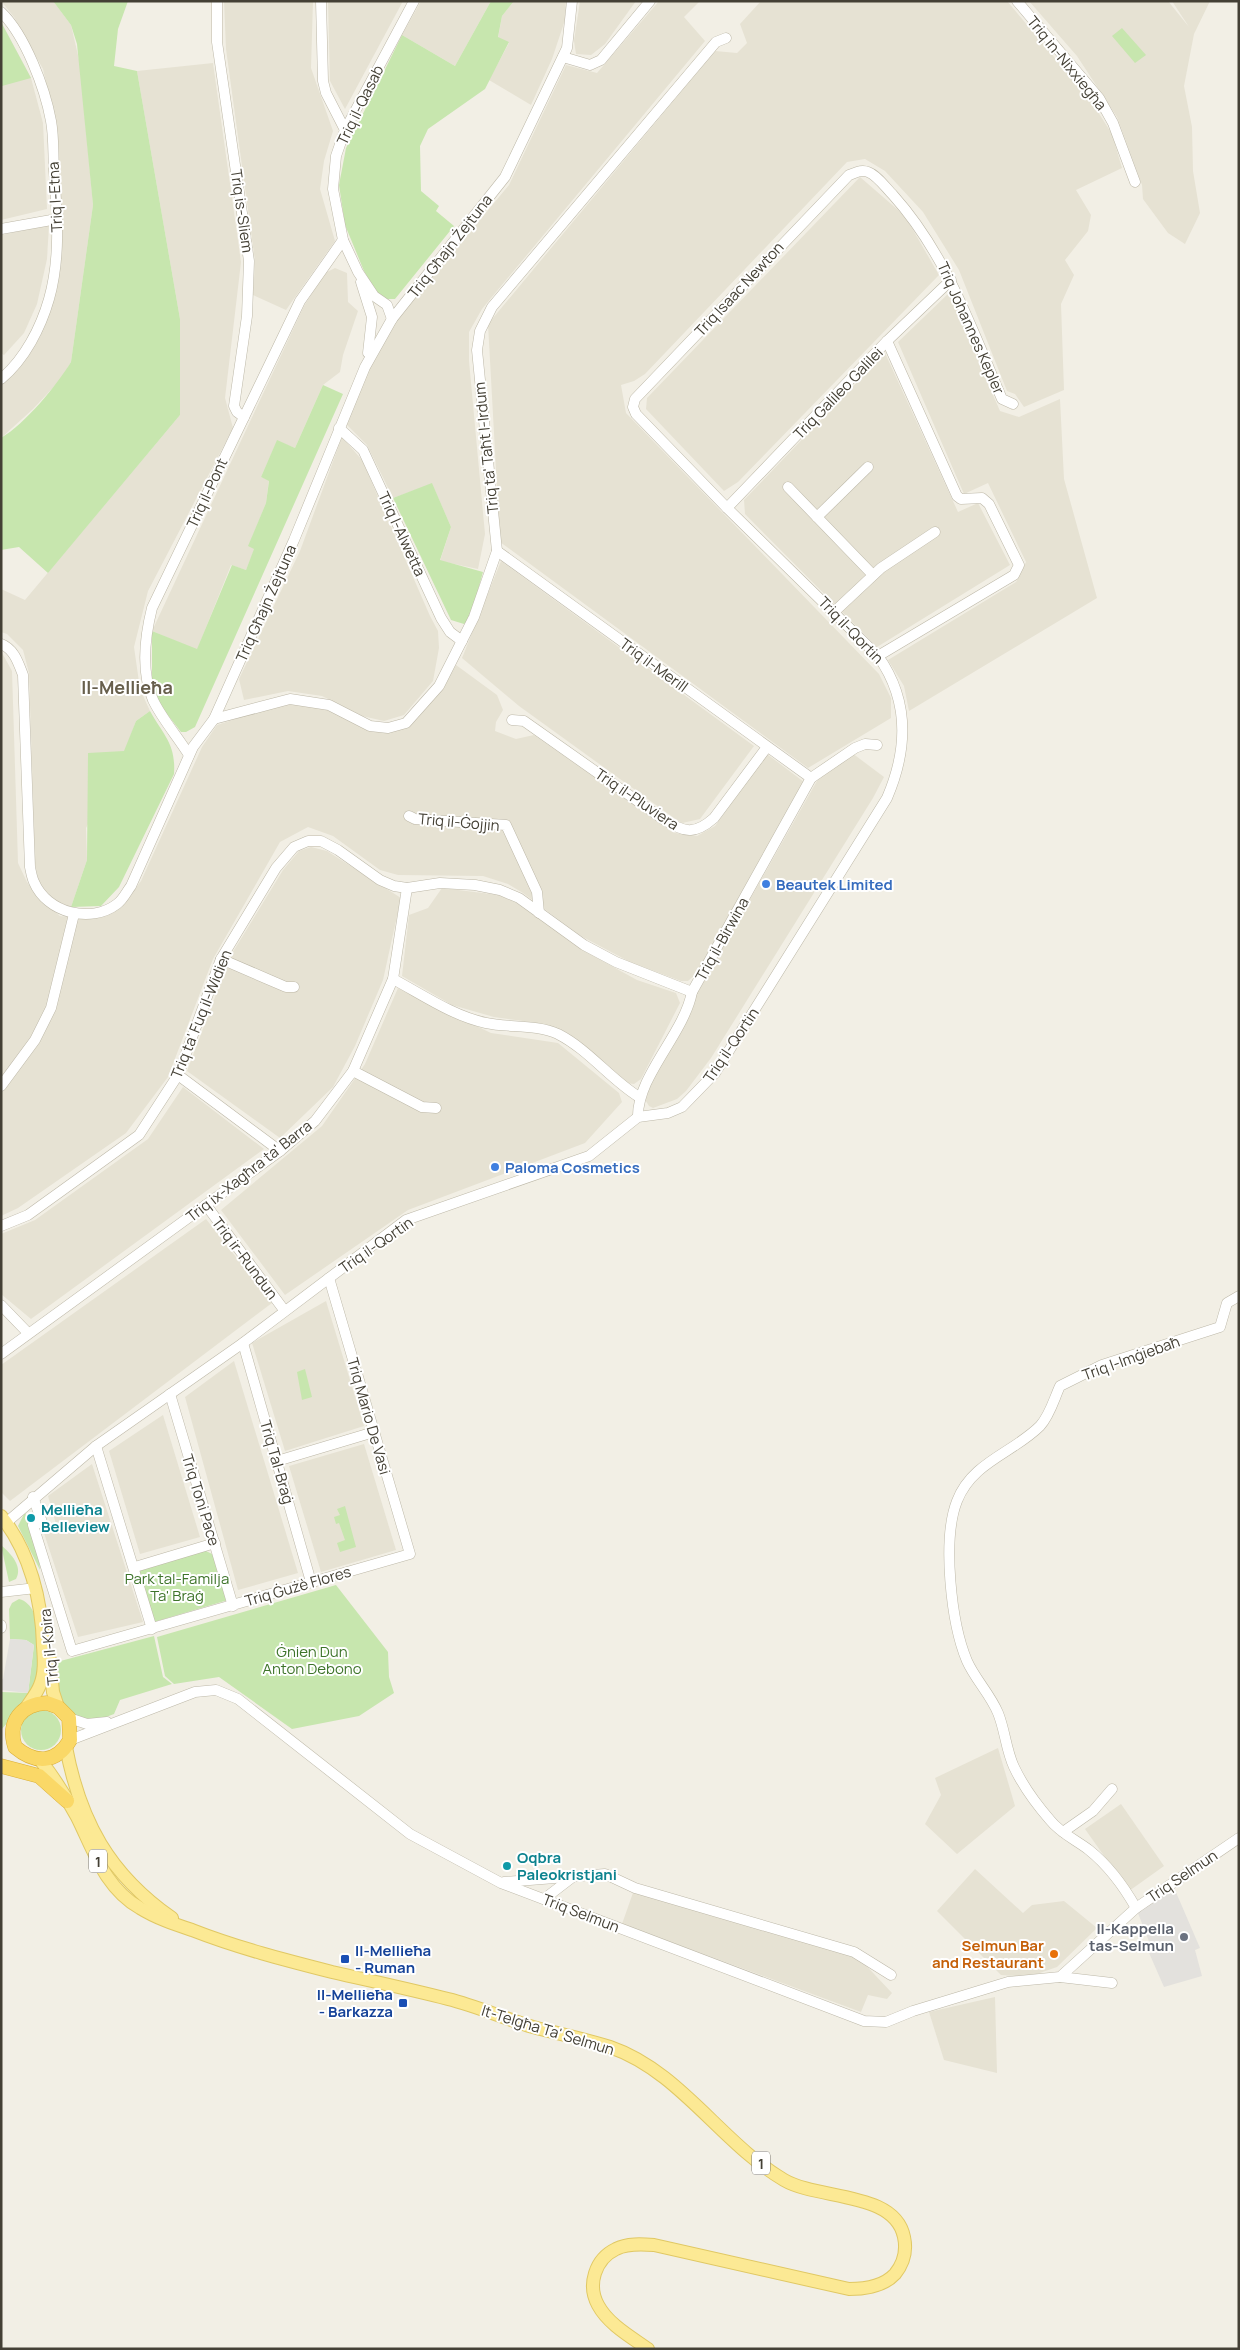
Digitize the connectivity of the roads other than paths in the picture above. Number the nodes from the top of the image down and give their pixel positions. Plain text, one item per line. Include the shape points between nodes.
1 (217, 1) edge
2 (320, 1) edge
3 (414, 1) edge
4 (572, 1) edge
5 (650, 1) edge
6 (1017, 1) edge
7 (1, 12) edge
8 (726, 38) dead end
9 (563, 57) junction
10 (344, 130) junction
11 (849, 175) joint
12 (1135, 182) dead end
13 (58, 219) junction
14 (1, 229) edge
15 (343, 240) junction
16 (358, 272) junction
17 (952, 280) junction
18 (392, 319) junction
19 (371, 328) junction
20 (386, 328) junction
21 (887, 342) junction
22 (1, 364) edge
23 (365, 367) junction
24 (5, 376) edge
25 (1013, 404) dead end
26 (633, 407) joint
27 (244, 416) junction
28 (339, 428) junction
29 (868, 467) dead end
30 (788, 486) dead end
31 (727, 508) junction
32 (817, 517) junction
33 (935, 532) dead end
34 (497, 551) junction
35 (873, 575) junction
36 (834, 612) junction
37 (462, 642) junction
38 (1, 644) edge
39 (878, 656) junction
40 (214, 719) junction
41 (512, 720) dead end
42 (876, 745) dead end
43 (767, 747) junction
44 (189, 755) junction
45 (811, 778) junction
46 (409, 816) dead end
47 (407, 888) junction
48 (540, 912) junction
49 (74, 914) junction
50 (221, 959) junction
51 (393, 979) junction
52 (294, 987) dead end
53 (692, 992) junction
54 (354, 1071) junction
55 (178, 1075) junction
56 (617, 1082) junction
57 (1, 1086) edge
58 (639, 1097) junction
59 (436, 1108) dead end
60 (638, 1117) junction
61 (280, 1151) junction
62 (206, 1205) junction
63 (1, 1226) edge
64 (329, 1278) junction
65 (1239, 1296) edge
66 (1, 1305) edge
67 (284, 1310) junction
68 (28, 1333) junction
69 (244, 1343) junction
70 (1, 1354) edge
71 (170, 1394) junction
72 (374, 1432) junction
73 (96, 1446) junction
74 (277, 1461) junction
75 (33, 1498) junction
76 (4, 1519) edge
77 (215, 1543) junction
78 (410, 1554) joint
79 (135, 1568) junction
80 (311, 1582) junction
81 (36, 1588) junction
82 (1, 1592) edge
83 (233, 1606) junction
84 (152, 1629) junction
85 (26, 1708) junction
86 (58, 1708) junction
87 (69, 1718) junction
88 (118, 1721) junction
89 (12, 1726) junction
90 (1, 1739) edge
91 (68, 1744) junction
92 (36, 1760) junction
93 (1, 1766) edge
94 (1112, 1789) dead end
95 (67, 1801) junction
96 (1063, 1832) junction
97 (1239, 1838) edge
98 (574, 1875) junction
99 (500, 1883) junction
100 (544, 1899) junction
101 (1136, 1908) junction
102 (187, 1928) junction
103 (891, 1975) dead end
104 (1060, 1976) junction
105 (1112, 1983) dead end
106 (648, 2349) edge

1 - 27 street, Triq is-Sliem via 217,42 249,262 247,316 234,406
2 - 10 street via 322,81
3 - 10 street, Triq il-Qasab
4 - 9 street, Triq Għajn Żejtuna via 567,48
5 - 9 street via 601,60 590,66
6 - 12 street, Triq in-Nixxiegħa via 1099,98 1113,123
7 - 13 street, Triq l-Etna via 9,19 37,72 51,122
8 - 34 street, Triq ta' Taħt l-Irdum via 716,42 484,320 477,350
9 - 18 street, Triq Għajn Żejtuna via 505,177
10 - 15 street, Triq il-Qasab via 336,156 333,189
11 - 17 street, Triq Johannes Kepler via 858,171 868,172 881,182 911,215
11 - 26 street, Triq Isaac Newton via 635,399
13 - 14 street
13 - 24 street, Triq l-Etna via 56,264 38,332
15 - 16 street, Triq il-Qasab
15 - 27 street, Triq il-Pont via 300,301
16 - 18 street, Triq il-Qasab via 374,296 387,305
16 - 19 street, Triq il-Qasab via 372,317
17 - 21 street, Triq Galileo Galilei
17 - 25 street, Triq Johannes Kepler via 1002,399
18 - 20 street, Triq Għajn Żejtuna
19 - 20 street
19 - 23 street, Triq il-Qasab
20 - 23 street, Triq Għajn Żejtuna
21 - 31 street, Triq Galileo Galilei
21 - 39 street via 956,496 961,499 982,498 989,504 1019,565 1014,575
22 - 24 street
23 - 28 street, Triq Għajn Żejtuna
26 - 31 street, Triq il-Qortin via 636,414
27 - 44 street, Triq il-Pont via 152,608 147,629 147,680 154,700
28 - 37 street, Triq l-Alwetta via 363,450 445,626
28 - 40 street, Triq Għajn Żejtuna via 294,540
29 - 32 street
30 - 32 street
31 - 36 street, Triq il-Qortin
32 - 35 street
33 - 35 street
34 - 37 street, Triq ta' Taħt l-Irdum
34 - 43 street, Triq il-Merill
35 - 36 street
36 - 39 street, Triq il-Qortin
37 - 40 street, Triq ta' Taħt l-Irdum via 439,686 406,723 388,728 370,726 329,705 290,699
38 - 49 street via 17,658 23,674 30,867 34,883 59,908
39 - 60 street, Triq il-Qortin via 889,671 902,704 904,724 895,778 887,798 715,1072 682,1107 668,1113
40 - 44 street, Triq Għajn Żejtuna
41 - 43 street, Triq il-Pluviera via 524,721 684,831 705,827 714,818
42 - 45 street, Triq il-Birwina via 865,744 855,748
43 - 45 street, Triq il-Merill
44 - 49 street, Triq Għajn Żejtuna via 132,886 118,904 104,911
45 - 53 street, Triq il-Birwina
46 - 48 street, Triq il-Ġojjin via 506,826 537,892
47 - 48 street, Triq ta' Fuq il-Widien via 440,884 475,885 500,890
47 - 50 street, Triq ta' Fuq il-Widien via 380,880 321,841 308,841 294,847 276,868
47 - 51 street, Triq ix-Xagħra ta' Barra
48 - 53 street, Triq ta' Fuq il-Widien via 584,945 616,962
49 - 57 street via 51,1008 35,1040
50 - 52 street via 286,987
50 - 55 street, Triq ta' Fuq il-Widien
51 - 54 street, Triq ix-Xagħra ta' Barra
51 - 56 street via 451,1010 484,1022 537,1028 556,1034 576,1045
53 - 58 street, Triq il-Birwina via 670,1043
54 - 59 street via 422,1107
54 - 61 street, Triq ix-Xagħra ta' Barra via 315,1121
55 - 61 street
55 - 63 street, Triq ta' Fuq il-Widien via 139,1135 28,1215
56 - 58 street
56 - 60 street via 629,1097
58 - 60 street, Triq il-Birwina
60 - 64 street, Triq il-Qortin via 589,1156 406,1220
61 - 62 street, Triq ix-Xagħra ta' Barra
62 - 67 street, Triq ir-Rundun
62 - 68 street, Triq ix-Xagħra ta' Barra
64 - 67 street, Triq il-Qortin
64 - 72 street, Triq Mario De Vasi
65 - 96 street, Triq l-Imġiebaħ via 1227,1303 1220,1327 1102,1365 1060,1386 1048,1416 1039,1427 976,1472 956,1502 949,1557 952,1593 963,1648 998,1714 1014,1766 1029,1793
66 - 68 street
67 - 69 street, Triq il-Qortin
68 - 70 street, Triq ix-Xagħra ta' Barra
69 - 71 street, Triq il-Qortin
69 - 74 street, Triq Tal-Braġ
71 - 73 street, Triq il-Qortin
71 - 77 street, Triq Toni Pace
72 - 74 street
72 - 78 street, Triq Mario De Vasi
73 - 75 street, Triq il-Qortin
73 - 79 street
74 - 80 street, Triq Tal-Braġ
75 - 76 street, Triq il-Qortin
75 - 84 street, Triq Ġużè Flores via 42,1522 33,1525 72,1651
76 - 81 main road, Triq il-Kbira
77 - 79 street
77 - 83 street, Triq Toni Pace
78 - 80 street, Triq Ġużè Flores
79 - 84 street
80 - 83 street, Triq Ġużè Flores
81 - 82 street
81 - 85 main road, Triq il-Kbira via 42,1616 43,1671 40,1685
81 - 86 main road, Triq il-Kbira via 44,1599 53,1692
83 - 84 street, Triq Ġużè Flores
85 - 86 highway via 47,1703
85 - 89 highway
86 - 87 highway
87 - 88 street, Triq Selmun via 87,1724
87 - 91 highway, 1
88 - 91 street, Triq Selmun
88 - 99 street, Triq Selmun via 195,1692 216,1690 227,1694 256,1711 410,1834
89 - 90 highway
89 - 92 highway, 1 via 15,1747
91 - 92 highway via 59,1754
91 - 102 main road, It-Telgħa Ta' Selmun / 1 via 70,1771 101,1848 133,1887
92 - 93 highway
92 - 95 main road, It-Telgħa Ta' Selmun / 1 via 54,1778
93 - 95 highway via 39,1776
94 - 96 street via 1093,1811
95 - 102 main road, It-Telgħa Ta' Selmun / 1 via 115,1889 143,1910
96 - 101 street, Triq l-Imġiebaħ via 1106,1865
97 - 101 street, Triq Selmun
98 - 99 street
98 - 100 street
98 - 103 street via 605,1874 635,1888 854,1952
99 - 100 street, Triq Selmun
100 - 104 street, Triq Selmun via 864,2021 886,2022 1008,1982
101 - 104 street, Triq Selmun
102 - 106 main road, It-Telgħa Ta' Selmun / 1 via 272,1956 450,1999 530,2026 611,2048 655,2072 753,2157 785,2180 812,2191 882,2208 903,2230 906,2247 899,2269 891,2278 864,2289 848,2289 654,2245 616,2248 599,2264 592,2284 594,2295 607,2317
104 - 105 street, Triq Selmun

